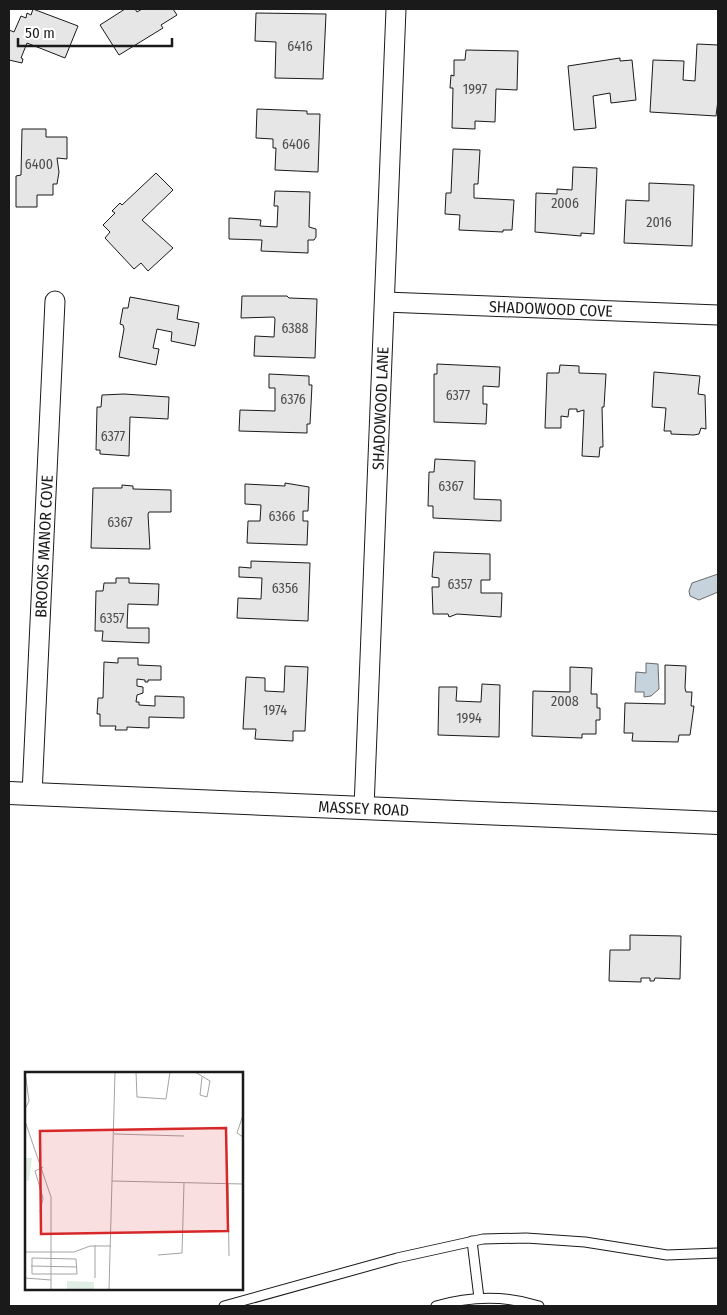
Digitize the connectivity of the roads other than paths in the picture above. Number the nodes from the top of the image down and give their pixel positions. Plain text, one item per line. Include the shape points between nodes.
1 (396, 9) edge
2 (55, 301) dead end
3 (385, 302) junction
4 (718, 315) edge
5 (9, 793) edge
6 (32, 794) junction
7 (364, 808) junction
8 (718, 823) edge
9 (472, 1241) junction
10 (718, 1253) edge
11 (478, 1298) junction
12 (257, 1302) edge
13 (224, 1306) edge
14 (436, 1306) edge
15 (539, 1306) edge

1 - 3 street, SHADOWOOD LANE
2 - 6 street, BROOKS MANOR COVE
3 - 4 street, SHADOWOOD COVE
3 - 7 street, SHADOWOOD LANE
5 - 6 street, MASSEY ROAD
6 - 7 street, MASSEY ROAD
7 - 8 street, MASSEY ROAD
9 - 10 lane via 554,1239 667,1255
9 - 11 lane
9 - 12 lane via 396,1258
11 - 14 lane
11 - 15 lane via 510,1299
12 - 13 lane

